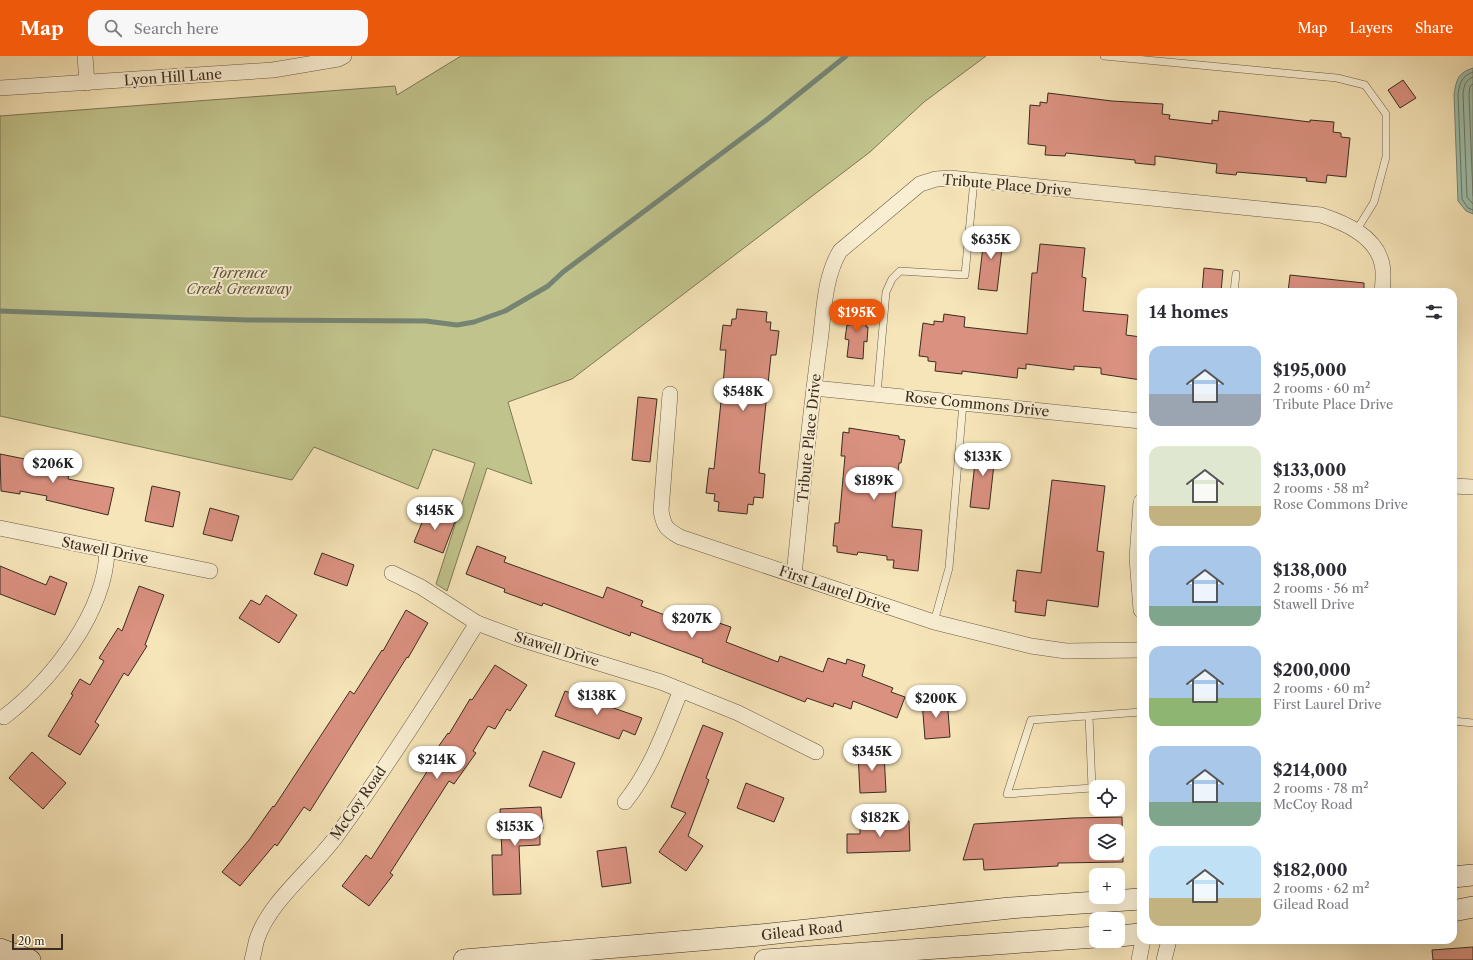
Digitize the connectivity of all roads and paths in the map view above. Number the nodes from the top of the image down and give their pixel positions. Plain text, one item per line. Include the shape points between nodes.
1 (85, 56) edge
2 (344, 56) edge
3 (1104, 56) edge
4 (87, 83) junction
5 (0, 88) edge
6 (974, 180) junction
7 (1356, 231) junction
8 (1236, 274) dead end
9 (1234, 288) edge
10 (1382, 288) edge
11 (814, 388) junction
12 (670, 394) dead end
13 (877, 394) junction
14 (963, 403) junction
15 (1137, 421) edge
16 (1457, 486) edge
17 (1473, 487) edge
18 (0, 528) edge
19 (107, 551) junction
20 (210, 571) dead end
21 (392, 573) dead end
22 (794, 575) junction
23 (934, 622) junction
24 (477, 623) junction
25 (1137, 650) edge
26 (682, 690) junction
27 (1137, 712) edge
28 (1089, 716) junction
29 (4, 717) dead end
30 (1457, 722) edge
31 (1473, 723) edge
32 (816, 752) dead end
33 (625, 802) dead end
34 (1473, 876) edge
35 (1457, 877) edge
36 (1137, 899) edge
37 (1473, 907) edge
38 (1457, 910) edge
39 (1473, 916) edge
40 (1457, 917) edge
41 (1137, 934) edge
42 (1125, 935) edge
43 (1089, 937) edge
44 (1142, 944) edge
45 (1168, 944) edge
46 (0, 949) edge
47 (30, 960) edge
48 (252, 960) edge
49 (464, 960) edge
50 (765, 960) edge
51 (1139, 960) edge
52 (1164, 960) edge

1 - 4 street
2 - 4 street, Lyon Hill Lane via 273,70
3 - 7 lane via 1338,78 1365,85 1386,114 1386,158 1374,202
4 - 5 street, Lyon Hill Lane
6 - 7 street, Tribute Place Drive via 1321,215 1340,221
6 - 11 street, Tribute Place Drive via 936,179 920,184 840,251 829,280
6 - 13 lane via 965,275 900,271 892,279 886,292
7 - 10 street, Tribute Place Drive via 1369,239 1382,264
8 - 9 lane
11 - 13 street, Rose Commons Drive
11 - 22 street, Tribute Place Drive
12 - 22 street, First Laurel Drive via 661,511 663,524 680,537
13 - 14 street, Rose Commons Drive
14 - 15 street, Rose Commons Drive
14 - 23 lane via 950,568
16 - 17 street
18 - 19 street, Stawell Drive
19 - 20 street, Stawell Drive
19 - 29 street via 107,566 99,596 77,635 35,692
21 - 24 street, Stawell Drive via 421,587
22 - 23 street, First Laurel Drive
23 - 25 street, First Laurel Drive via 1066,651
24 - 26 street, Stawell Drive
24 - 48 street, McCoy Road via 338,836 285,894 269,916 257,938
26 - 32 street, Stawell Drive via 738,713
26 - 33 street via 655,754 640,782
27 - 28 lane
28 - 28 lane via 1031,720 1007,794 1092,788
30 - 31 lane
34 - 35 main road
36 - 49 main road, Gilead Road via 1010,908 760,935
37 - 38 main road
39 - 40 main road
41 - 42 main road
43 - 50 main road, Gilead Road
44 - 51 street
45 - 52 street
46 - 47 main road

